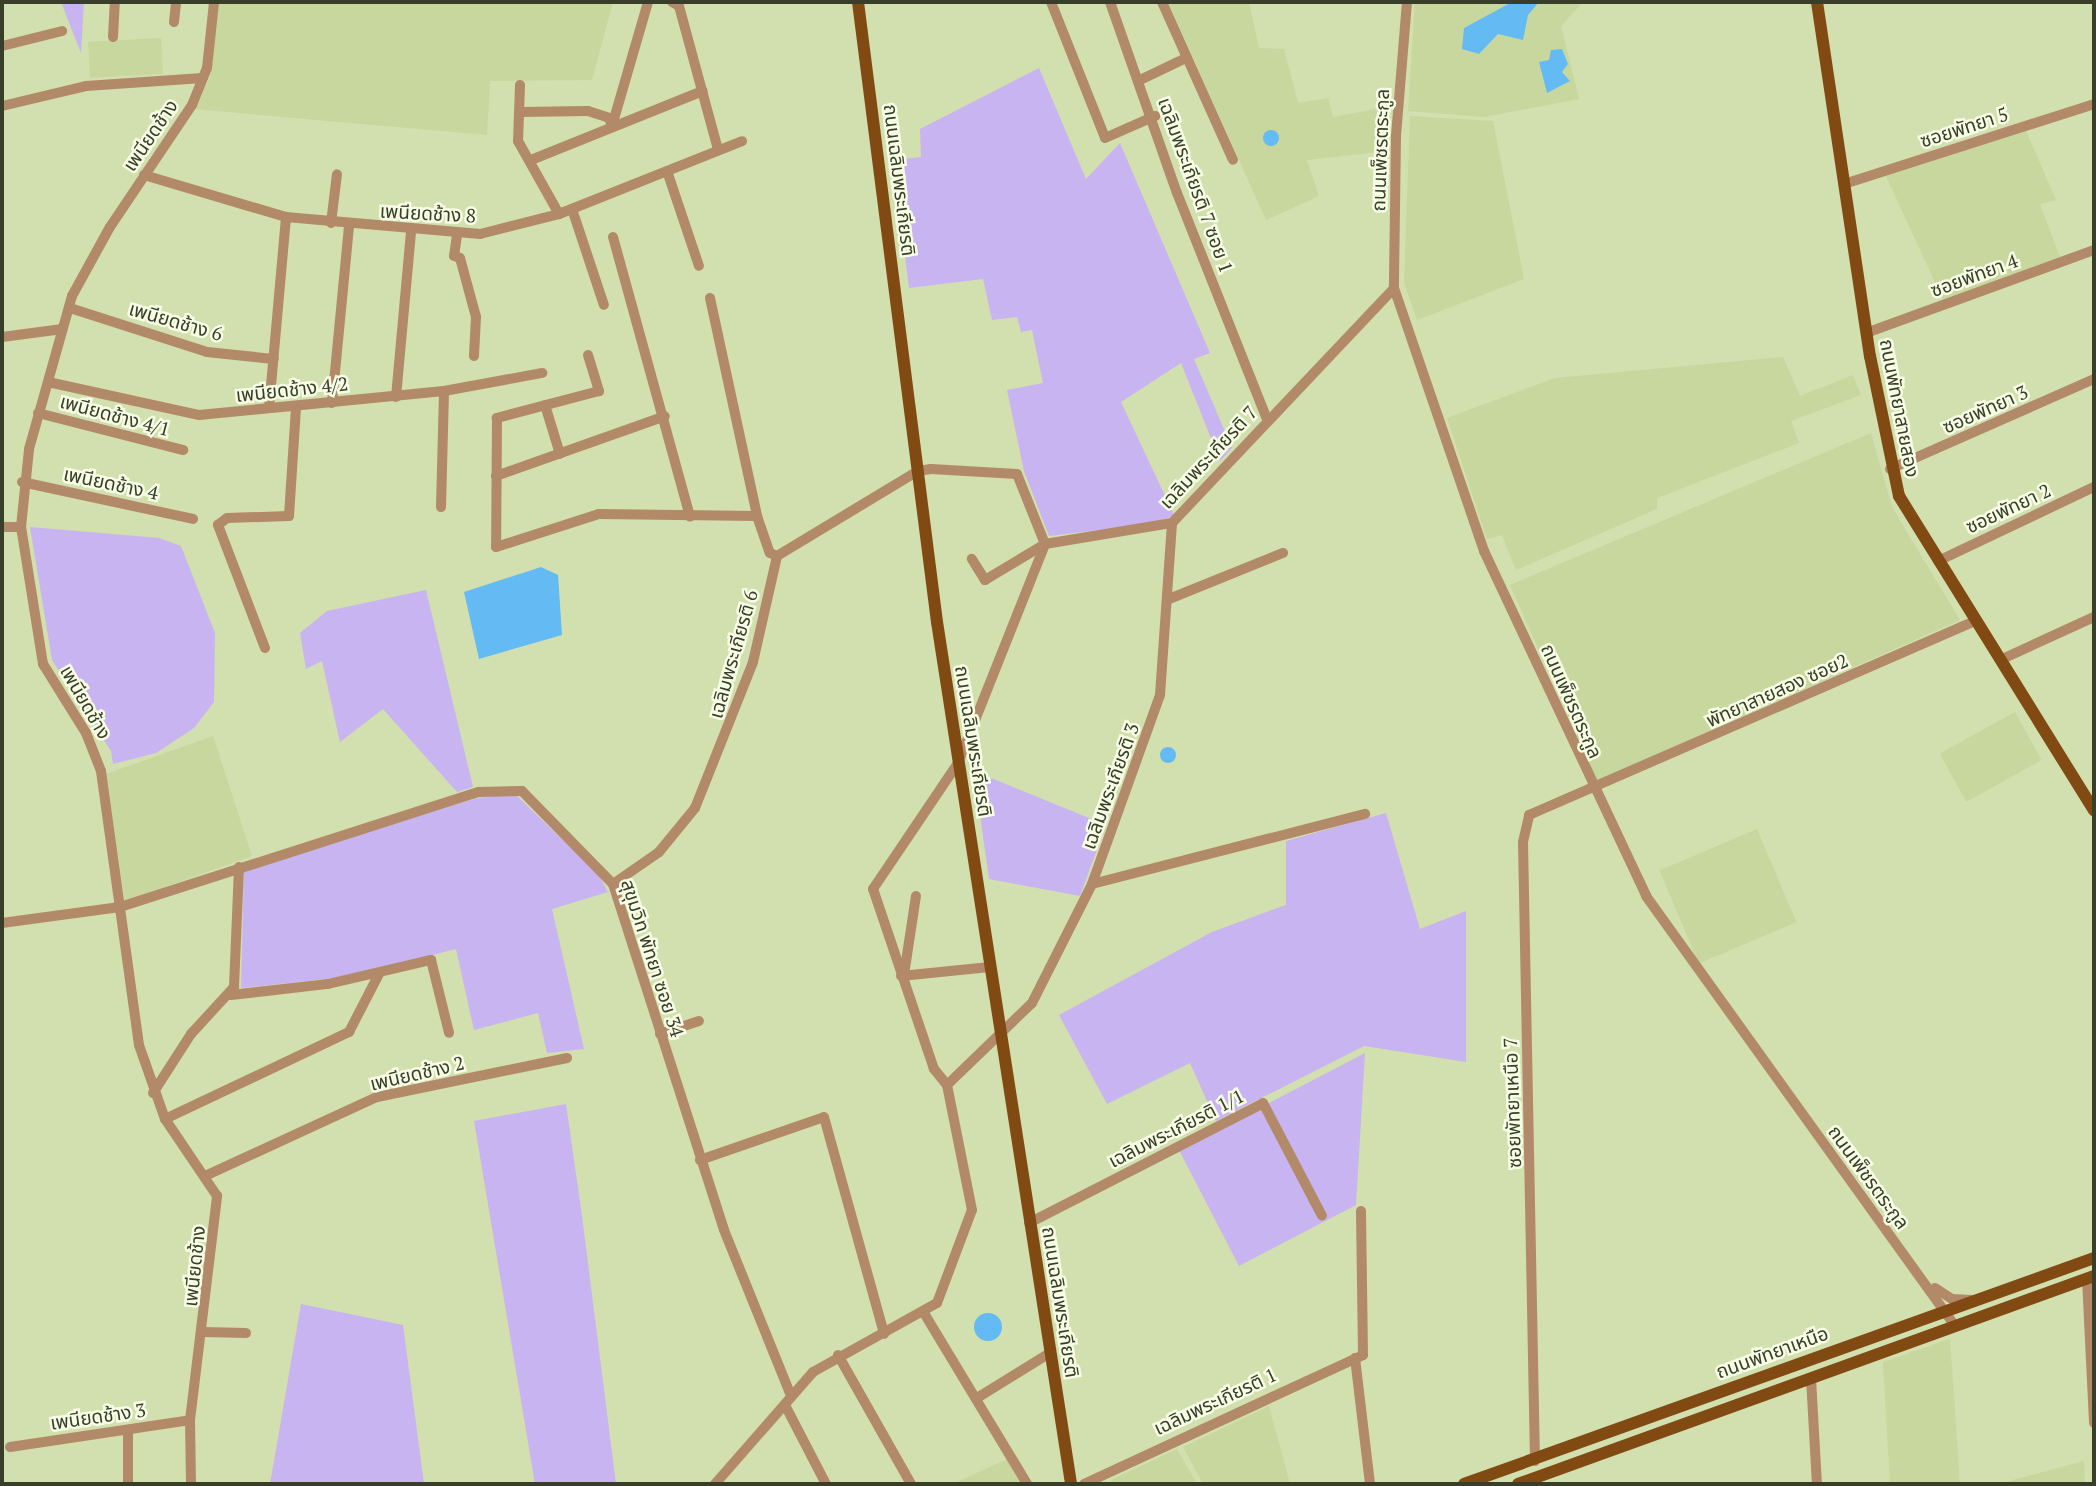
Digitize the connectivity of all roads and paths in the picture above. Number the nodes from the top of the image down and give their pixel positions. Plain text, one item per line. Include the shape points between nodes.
1 (115, 2) edge
2 (176, 2) edge
3 (214, 2) edge
4 (648, 2) edge
5 (672, 2) edge
6 (858, 2) edge
7 (1051, 2) edge
8 (1110, 2) edge
9 (1163, 2) edge
10 (1407, 2) edge
11 (1817, 2) edge
12 (174, 22) dead end
13 (62, 31) dead end
14 (113, 37) dead end
15 (2, 46) edge
16 (1186, 58) junction
17 (203, 78) junction
18 (1140, 80) junction
19 (520, 85) dead end
20 (703, 90) junction
21 (2094, 104) edge
22 (2, 106) edge
23 (520, 112) junction
24 (1155, 116) junction
25 (612, 126) junction
26 (742, 141) dead end
27 (718, 150) junction
28 (531, 160) junction
29 (1233, 160) dead end
30 (667, 171) junction
31 (337, 174) dead end
32 (144, 175) junction
33 (1844, 184) junction
34 (572, 209) junction
35 (559, 214) junction
36 (286, 217) junction
37 (331, 223) junction
38 (349, 225) junction
39 (411, 233) junction
40 (457, 235) junction
41 (613, 237) dead end
42 (2094, 250) edge
43 (699, 266) dead end
44 (1394, 288) junction
45 (710, 298) dead end
46 (604, 305) dead end
47 (70, 308) junction
48 (62, 329) junction
49 (1866, 333) junction
50 (2, 337) edge
51 (588, 355) dead end
52 (474, 356) dead end
53 (274, 359) junction
54 (542, 373) dead end
55 (2094, 379) edge
56 (48, 382) junction
57 (444, 391) junction
58 (396, 397) junction
59 (332, 403) junction
60 (545, 405) junction
61 (269, 408) junction
62 (296, 408) junction
63 (38, 413) junction
64 (665, 416) junction
65 (1267, 419) junction
66 (183, 450) dead end
67 (560, 454) junction
68 (1890, 469) junction
69 (918, 471) junction
70 (496, 477) junction
71 (22, 482) junction
72 (2094, 487) edge
73 (442, 507) dead end
74 (757, 516) junction
75 (690, 517) junction
76 (193, 519) dead end
77 (1172, 523) junction
78 (2, 527) edge
79 (21, 527) junction
80 (1045, 544) junction
81 (1283, 554) dead end
82 (777, 556) junction
83 (972, 559) dead end
84 (1938, 561) junction
85 (1169, 599) junction
86 (2094, 617) edge
87 (1975, 621) junction
88 (265, 648) dead end
89 (2000, 660) junction
90 (958, 763) junction
91 (1593, 790) junction
92 (2094, 810) edge
93 (1364, 814) dead end
94 (239, 867) junction
95 (613, 884) junction
96 (1092, 884) junction
97 (916, 897) dead end
98 (120, 907) junction
99 (2, 923) edge
100 (990, 967) junction
101 (379, 974) junction
102 (902, 976) junction
103 (231, 995) junction
104 (699, 1021) dead end
105 (449, 1033) dead end
106 (1000, 1033) junction
107 (660, 1034) junction
108 (567, 1058) dead end
109 (947, 1085) junction
110 (153, 1093) junction
111 (166, 1119) junction
112 (700, 1160) junction
113 (205, 1176) junction
114 (1361, 1211) dead end
115 (1322, 1216) dead end
116 (1029, 1223) junction
117 (2094, 1258) edge
118 (1910, 1262) junction
119 (2091, 1277) edge
120 (1975, 1300) junction
121 (1944, 1311) junction
122 (924, 1312) junction
123 (1955, 1326) junction
124 (204, 1332) junction
125 (246, 1333) dead end
126 (884, 1334) junction
127 (1049, 1353) junction
128 (838, 1355) junction
129 (1359, 1356) junction
130 (1811, 1377) junction
131 (791, 1396) junction
132 (977, 1398) junction
133 (785, 1405) junction
134 (190, 1420) junction
135 (2094, 1423) edge
136 (128, 1430) junction
137 (10, 1447) dead end
138 (1535, 1461) junction
139 (717, 1483) edge
140 (128, 1484) edge
141 (191, 1484) edge
142 (826, 1484) edge
143 (911, 1484) edge
144 (1027, 1484) edge
145 (1071, 1484) edge
146 (1084, 1484) edge
147 (1370, 1484) edge
148 (1464, 1484) edge
149 (1518, 1484) edge
150 (1817, 1484) edge

1 - 14 street
2 - 12 street
3 - 17 street, เพนียดช้าง
4 - 25 street
5 - 20 street via 679,6
6 - 69 main road, ถนนเฉลิมพระเกียรติ
7 - 24 street via 1105,138
8 - 18 street, เฉลิมพระเกียรติ 7 ซอย 1
9 - 16 street
10 - 44 street, ถนนเพ็ชรตระกูล via 1396,136
11 - 33 main road, ถนนพัทยาสายสอง
13 - 15 street
16 - 18 street
16 - 29 street
17 - 22 street via 86,86
17 - 32 street, เพนียดช้าง
18 - 24 street, เฉลิมพระเกียรติ 7 ซอย 1
19 - 23 street
20 - 25 street
20 - 27 street
21 - 33 street, ซอยพัทยา 5
23 - 25 street via 588,111 609,118
23 - 28 street via 518,141
24 - 65 street, เฉลิมพระเกียรติ 7 ซอย 1 via 1177,193
25 - 28 street
26 - 27 street, เพนียดช้าง 8
27 - 30 street, เพนียดช้าง 8
28 - 35 street
30 - 34 street, เพนียดช้าง 8
30 - 43 street
31 - 37 street
32 - 36 street, เพนียดช้าง 8
32 - 47 street, เพนียดช้าง via 91,258
33 - 49 main road, ถนนพัทยาสายสอง
34 - 35 street, เพนียดช้าง 8
34 - 46 street
35 - 40 street, เพนียดช้าง 8 via 514,229
36 - 37 street, เพนียดช้าง 8
36 - 53 street
37 - 38 street, เพนียดช้าง 8
38 - 39 street, เพนียดช้าง 8
38 - 59 street
39 - 40 street, เพนียดช้าง 8
39 - 58 street
40 - 52 street via 454,256 460,258 475,317
41 - 64 street
42 - 49 street, ซอยพัทยา 4
44 - 65 street, เฉลิมพระเกียรติ 7
44 - 91 street, ถนนเพ็ชรตระกูล via 1484,551
45 - 74 street
47 - 48 street, เพนียดช้าง
47 - 53 street, เพนียดช้าง 6 via 207,352
48 - 50 street
48 - 56 street, เพนียดช้าง
49 - 68 main road, ถนนพัทยาสายสอง
51 - 60 street via 599,391
53 - 61 street
54 - 57 street, เพนียดช้าง 4/2
55 - 68 street, ซอยพัทยา 3
56 - 61 street, เพนียดช้าง 4/2 via 199,415
56 - 63 street, เพนียดช้าง
57 - 58 street, เพนียดช้าง 4/2
57 - 73 street
58 - 59 street, เพนียดช้าง 4/2
59 - 62 street, เพนียดช้าง 4/2
60 - 67 street
60 - 70 street via 497,418
61 - 62 street, เพนียดช้าง 4/2
62 - 88 street via 289,516 227,517 218,525
63 - 66 street, เพนียดช้าง 4/1
63 - 71 street, เพนียดช้าง
64 - 67 street
64 - 75 street
65 - 77 street, เฉลิมพระเกียรติ 7
67 - 70 street
68 - 84 main road, ถนนพัทยาสายสอง
69 - 80 street via 976,467 1017,474
69 - 82 street
69 - 90 main road, ถนนเฉลิมพระเกียรติ
70 - 75 street via 496,547 599,514
71 - 76 street, เพนียดช้าง 4
71 - 79 street, เพนียดช้าง
72 - 84 street, ซอยพัทยา 2
74 - 75 street
74 - 82 street via 770,553
77 - 80 street, เฉลิมพระเกียรติ 7
77 - 85 street, เฉลิมพระเกียรติ 3
78 - 79 street
79 - 98 street, เพนียดช้าง via 43,664 86,733 101,771
80 - 83 street via 985,580
80 - 90 street
81 - 85 street
82 - 95 street, เฉลิมพระเกียรติ 6 via 753,662 695,808 659,852
84 - 87 main road, ถนนพัทยาสายสอง
85 - 96 street, เฉลิมพระเกียรติ 3 via 1160,695
86 - 89 street
87 - 89 main road, ถนนพัทยาสายสอง
87 - 91 street, พัทยาสายสอง ซอย2
89 - 92 main road, ถนนพัทยาสายสอง
90 - 100 main road, ถนนเฉลิมพระเกียรติ
90 - 102 street via 873,889
91 - 118 street, ถนนเพ็ชรตระกูล via 1646,896
91 - 138 street, ซอยพัทยาเหนือ 7 via 1529,815 1523,827
93 - 96 street
94 - 95 street, สุขุมวิท พัทยา ซอย 34 via 479,792 512,788 539,805
94 - 98 street, สุขุมวิท พัทยา ซอย 34
94 - 103 street
95 - 107 street, สุขุมวิท พัทยา ซอย 34
96 - 106 street, เฉลิมพระเกียรติ 3 via 1046,983
97 - 102 street
98 - 99 street, สุขุมวิท พัทยา ซอย 34
98 - 110 street, เพนียดช้าง via 139,1045
100 - 102 street
100 - 106 main road, ถนนเฉลิมพระเกียรติ
101 - 103 street
101 - 105 street via 431,960
101 - 111 street via 349,1032
102 - 109 street via 934,1069
103 - 110 street via 191,1034
104 - 107 street
106 - 109 street, เฉลิมพระเกียรติ 3
106 - 116 main road, ถนนเฉลิมพระเกียรติ
107 - 112 street, สุขุมวิท พัทยา ซอย 34
108 - 113 street, เพนียดช้าง 2 via 377,1097
109 - 122 street via 972,1210 937,1303
110 - 111 street, เพนียดช้าง
111 - 113 street, เพนียดช้าง
112 - 126 street via 824,1117
112 - 131 street, สุขุมวิท พัทยา ซอย 34
113 - 124 street, เพนียดช้าง via 217,1210
114 - 129 street
115 - 116 street, เฉลิมพระเกียรติ 1/1 via 1263,1103
116 - 127 main road, ถนนเฉลิมพระเกียรติ
117 - 120 main road, ถนนพัทยาเหนือ
118 - 120 street via 1941,1295
118 - 121 street, ถนนเพ็ชรตระกูล
119 - 123 main road, ถนนพัทยาเหนือ
119 - 135 street
120 - 121 main road, ถนนพัทยาเหนือ
121 - 123 street, ถนนเพ็ชรตระกูล
121 - 138 main road, ถนนพัทยาเหนือ
122 - 126 street
122 - 132 street
123 - 130 main road, ถนนพัทยาเหนือ
124 - 125 street
124 - 134 street, เพนียดช้าง
126 - 128 street
127 - 132 street
127 - 145 main road, ถนนเฉลิมพระเกียรติ
128 - 131 street
128 - 143 street
129 - 146 street, เฉลิมพระเกียรติ 1
129 - 147 street
130 - 149 main road, ถนนพัทยาเหนือ
130 - 150 street
131 - 133 street
132 - 144 street
133 - 139 street
133 - 142 street
134 - 136 street, เพนียดช้าง 3
134 - 141 street, เพนียดช้าง
136 - 137 street, เพนียดช้าง 3
136 - 140 street
138 - 148 main road, ถนนพัทยาเหนือ

